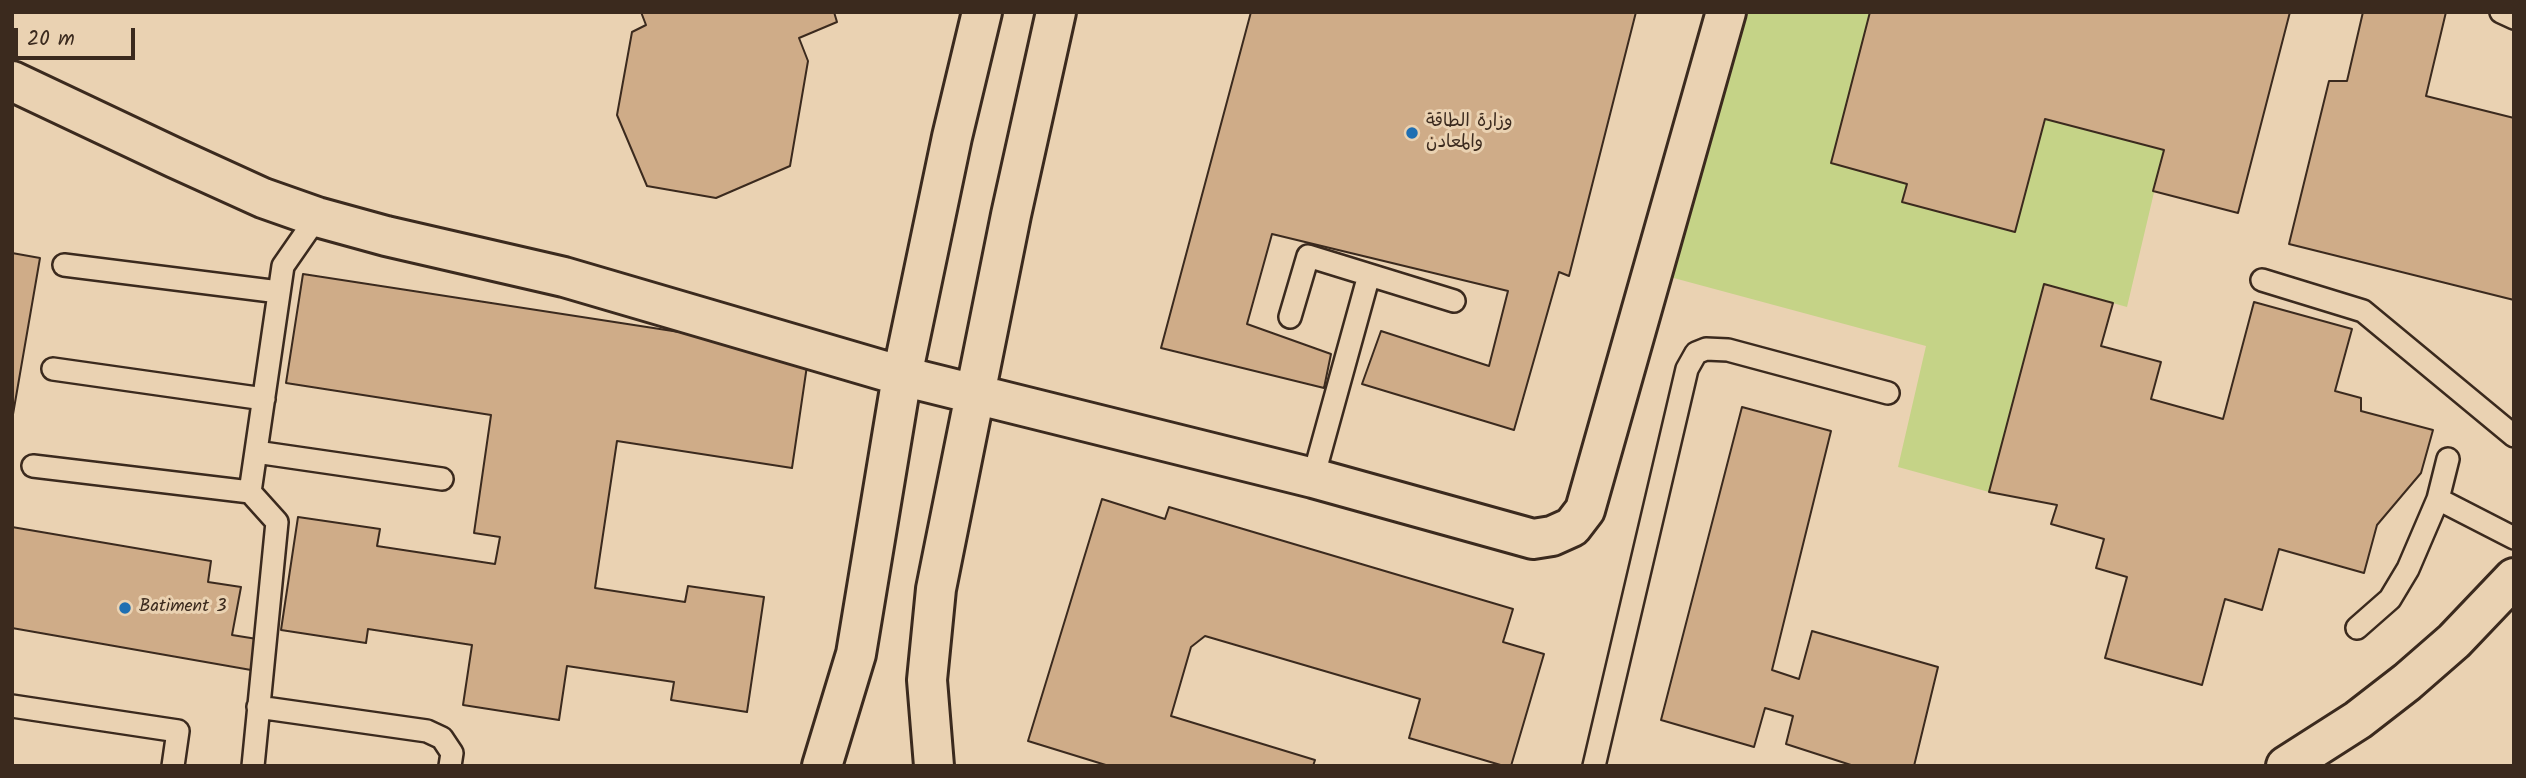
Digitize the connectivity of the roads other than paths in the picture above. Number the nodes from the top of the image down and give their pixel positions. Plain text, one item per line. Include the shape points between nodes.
1 (982, 12) edge
2 (1056, 12) edge
3 (1726, 12) edge
4 (2501, 12) edge
5 (2514, 19) edge
6 (12, 81) edge
7 (317, 218) junction
8 (64, 265) dead end
9 (1369, 275) junction
10 (2262, 280) dead end
11 (279, 292) junction
12 (1454, 301) dead end
13 (1290, 317) dead end
14 (52, 369) dead end
15 (902, 376) junction
16 (1888, 393) dead end
17 (975, 396) junction
18 (264, 399) junction
19 (2514, 436) edge
20 (256, 452) junction
21 (2448, 459) dead end
22 (33, 466) dead end
23 (1314, 478) junction
24 (442, 479) dead end
25 (250, 492) junction
26 (2438, 499) junction
27 (2514, 538) edge
28 (2514, 578) edge
29 (2357, 628) dead end
30 (12, 706) edge
31 (258, 707) junction
32 (173, 766) edge
33 (253, 766) edge
34 (450, 766) edge
35 (822, 766) edge
36 (934, 766) edge
37 (1594, 766) edge
38 (2286, 766) edge

1 - 15 street
2 - 17 street
3 - 23 street via 1585,510 1572,527 1533,539
4 - 5 lane
6 - 7 street via 263,198
7 - 11 lane via 283,266
7 - 15 street via 564,277
8 - 11 lane
9 - 12 lane
9 - 13 lane via 1308,256
9 - 23 lane
10 - 19 lane via 2364,311
11 - 18 lane
14 - 18 lane
15 - 17 street
15 - 35 street via 856,654
16 - 37 lane via 1728,350 1696,353 1688,369
17 - 23 street
17 - 36 street via 936,589 927,680
18 - 20 lane
20 - 24 lane
20 - 25 lane
21 - 26 lane
22 - 25 lane
25 - 31 lane via 276,522
26 - 27 lane
26 - 29 lane via 2390,599
28 - 38 street via 2407,682
30 - 32 lane via 178,731
31 - 33 lane
31 - 34 lane via 427,731 442,738 452,753

